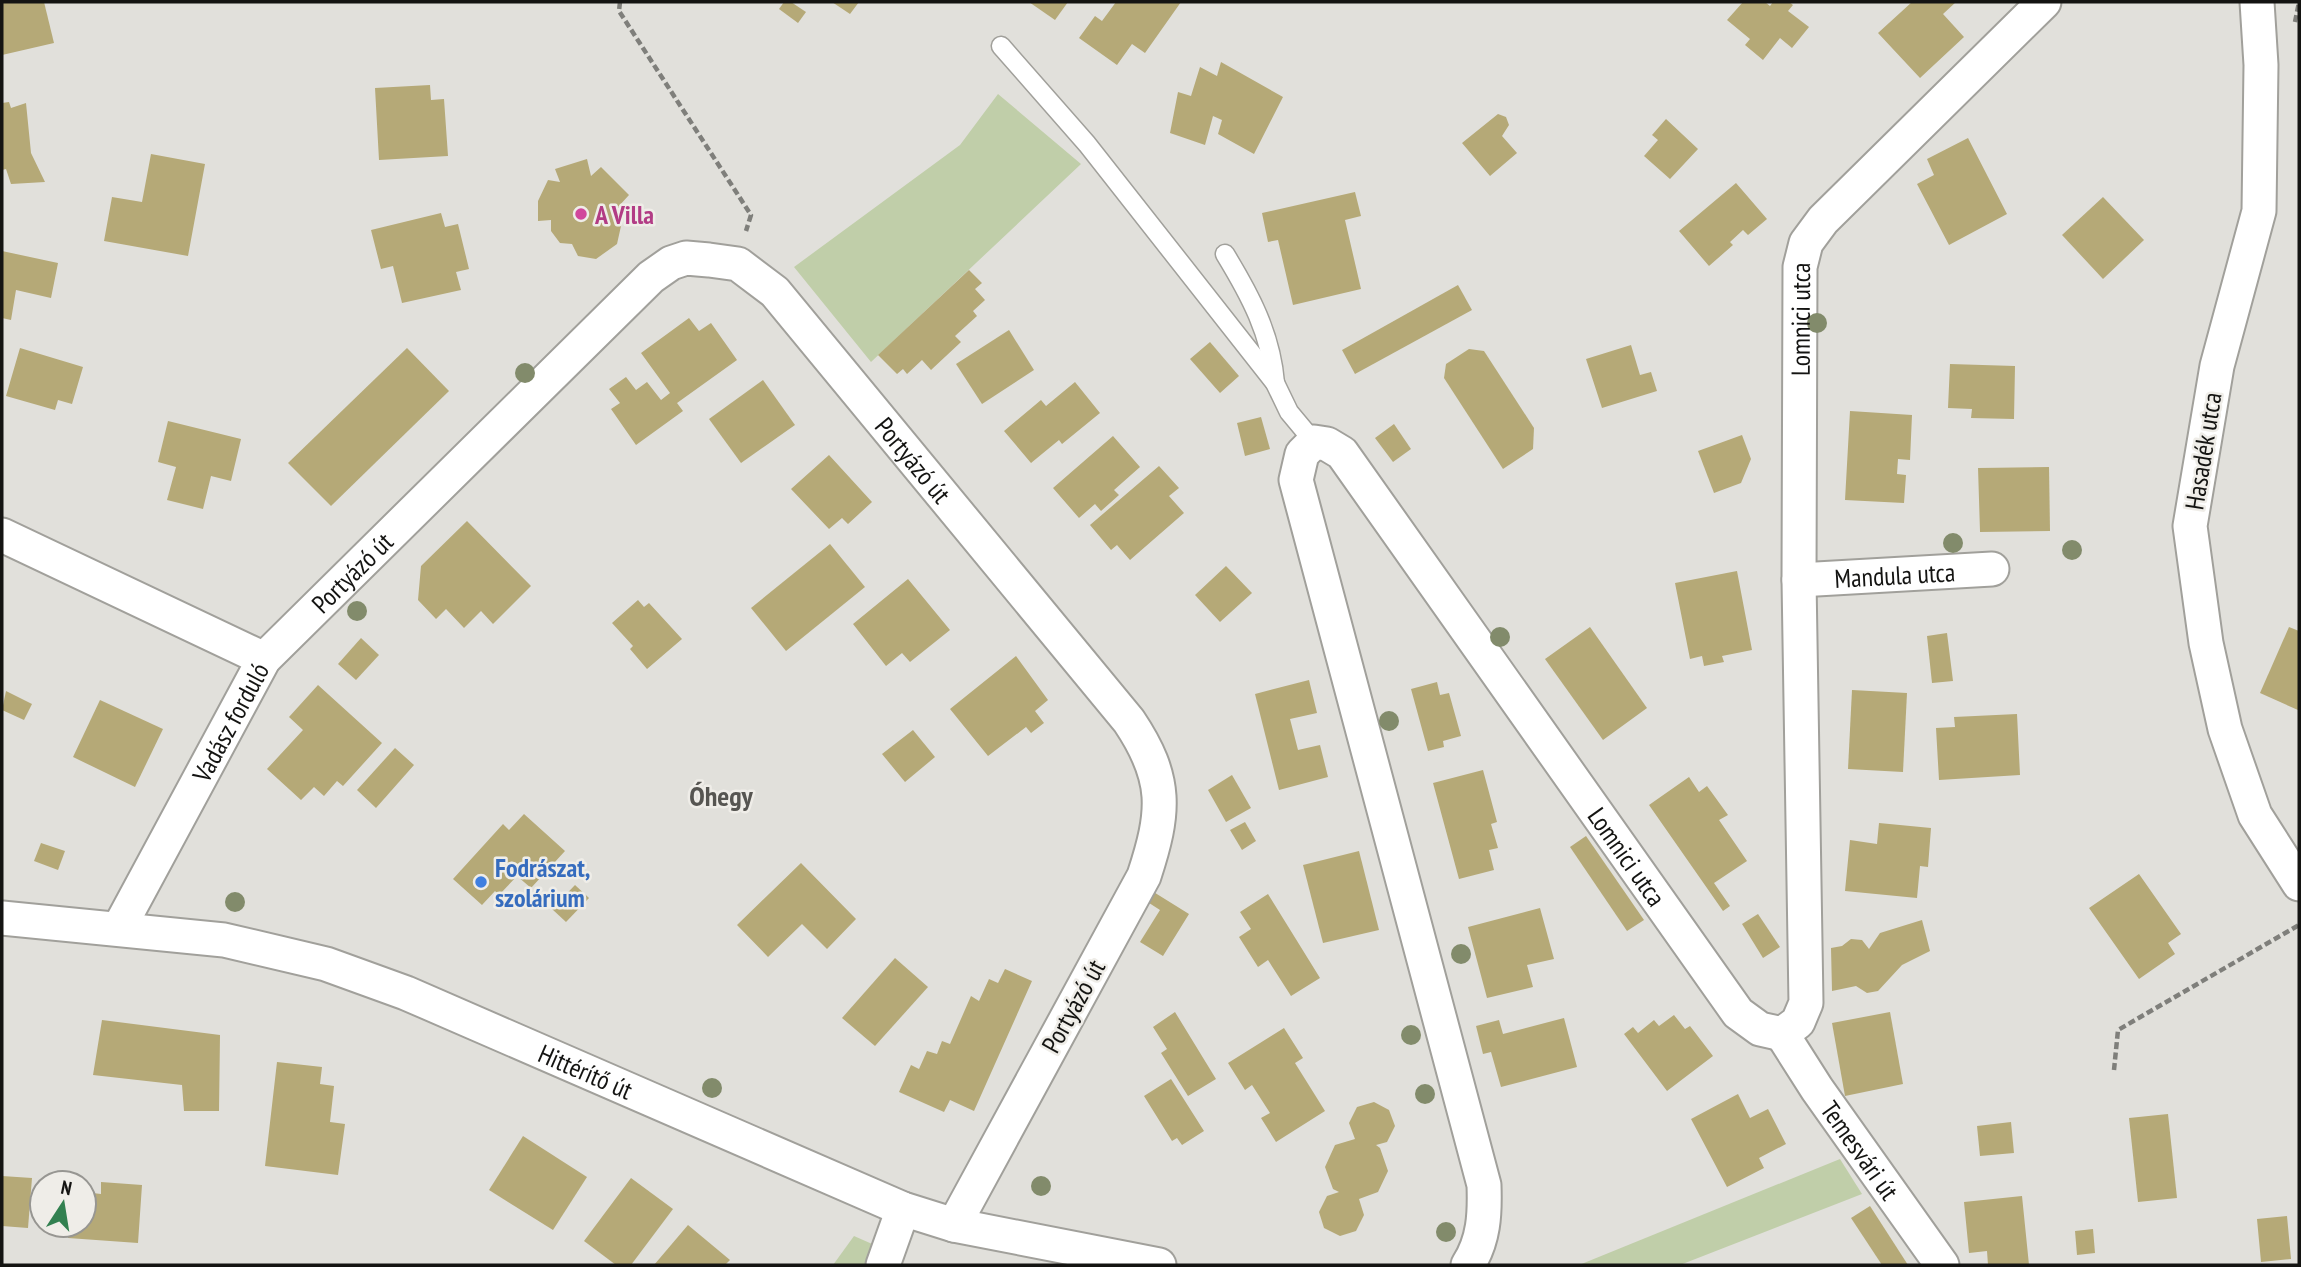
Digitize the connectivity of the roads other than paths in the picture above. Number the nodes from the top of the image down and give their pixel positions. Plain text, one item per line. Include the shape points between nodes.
1 (2044, 2) edge
2 (2257, 2) edge
3 (1001, 46) dead end
4 (1225, 254) dead end
5 (1275, 383) junction
6 (1314, 442) junction
7 (2, 535) edge
8 (1992, 569) dead end
9 (1799, 580) junction
10 (264, 659) junction
11 (2299, 884) edge
12 (2, 918) edge
13 (119, 928) junction
14 (1782, 1034) junction
15 (903, 1209) junction
16 (954, 1224) junction
17 (883, 1265) edge
18 (1158, 1265) edge
19 (1468, 1265) edge
20 (1942, 1265) edge

1 - 9 street, Lomnici utca via 1823,220 1806,243 1800,267
2 - 11 street, Hasadék utca via 2259,211 2217,366 2190,526 2206,643 2225,729 2255,815
3 - 5 lane via 1087,144
4 - 5 lane via 1255,304 1273,357
5 - 6 lane via 1289,412
6 - 14 street, Lomnici utca via 1342,453 1738,1013 1760,1029
6 - 19 street via 1302,454 1296,480 1485,1185 1485,1216
7 - 10 street, Vadász forduló
8 - 9 street, Mandula utca
9 - 14 street, Lomnici utca via 1806,1003 1798,1022
10 - 13 street, Vadász forduló
10 - 16 street, Portyázó út via 671,262 685,258 738,264 775,292 1129,721 1149,757 1162,807 1144,876
12 - 13 street, Hittérítő út
13 - 15 street, Hittérítő út via 223,940 337,968 406,993
14 - 20 street, Temesvári út
15 - 16 street, Hittérítő út
15 - 17 street
16 - 18 street, Hittérítő út

